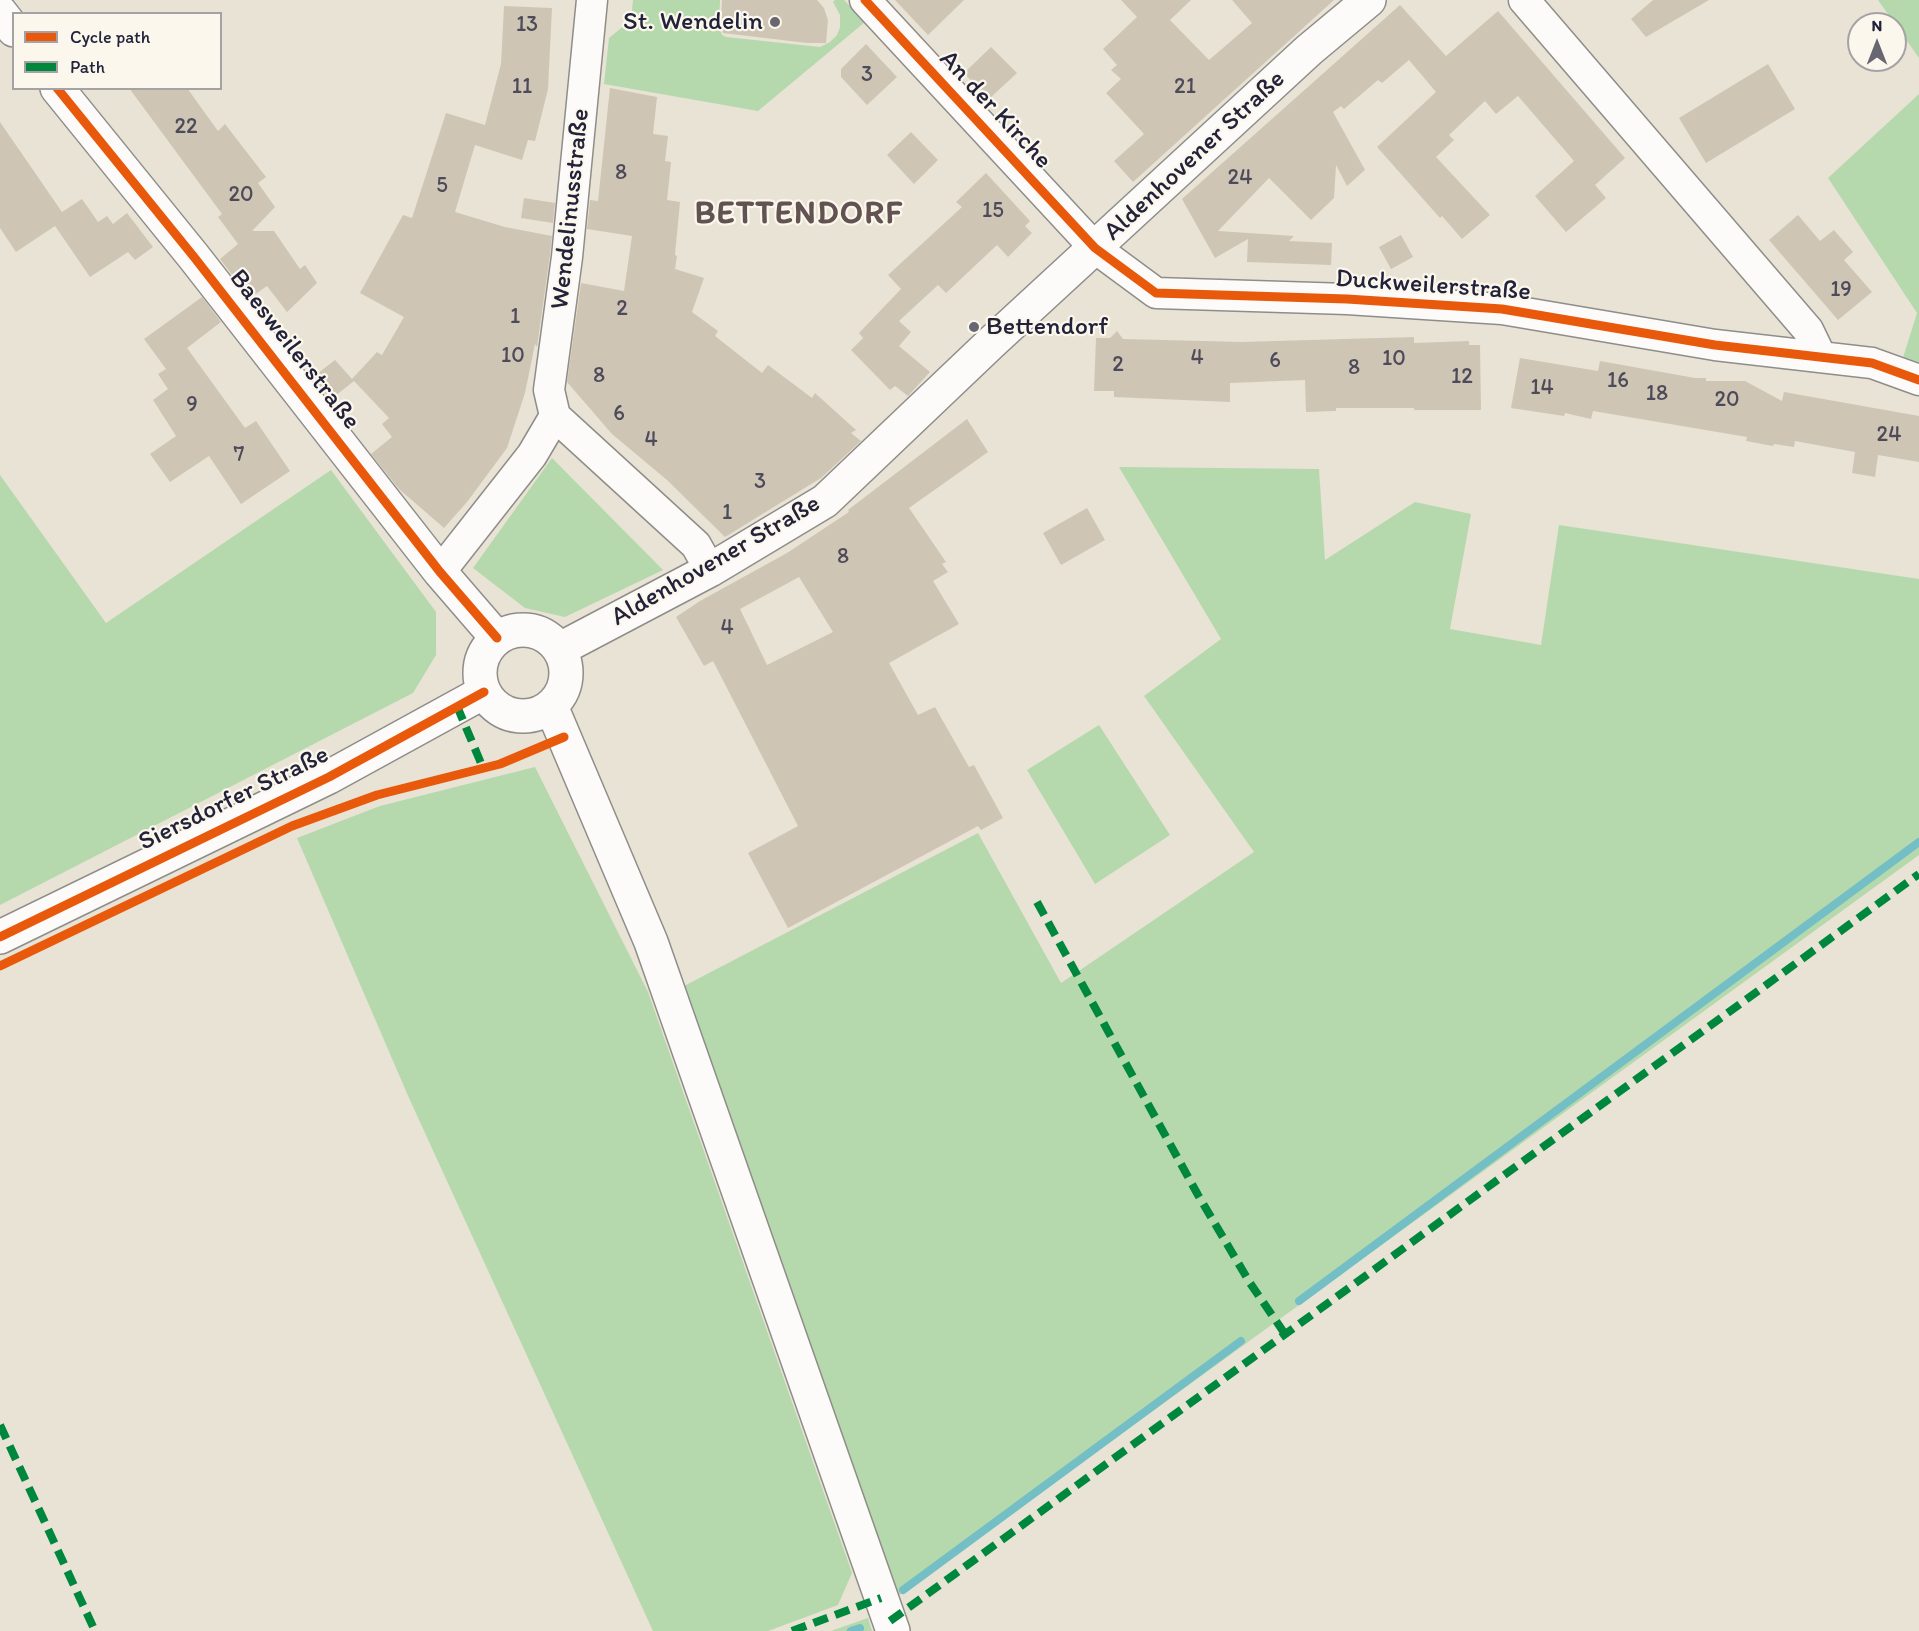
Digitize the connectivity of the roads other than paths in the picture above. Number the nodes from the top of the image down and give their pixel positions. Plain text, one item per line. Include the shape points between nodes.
1 (592, 0) edge
2 (865, 0) edge
3 (1370, 0) edge
4 (1524, 0) edge
5 (0, 12) edge
6 (12, 27) edge
7 (59, 90) edge
8 (1095, 248) junction
9 (1821, 357) junction
10 (1919, 380) edge
11 (555, 416) junction
12 (710, 570) junction
13 (441, 572) junction
14 (496, 638) junction
15 (560, 649) junction
16 (484, 692) junction
17 (551, 706) junction
18 (0, 937) edge
19 (893, 1631) edge

1 - 11 street, Wendelinusstraße via 567,257 549,390
2 - 8 street, An der Kirche
3 - 8 main road, Aldenhovener Straße via 1309,50
4 - 9 street via 1808,330
5 - 6 main road
7 - 13 main road, Baesweilerstraße
8 - 9 street, Duckweilerstraße via 1156,293 1502,309 1715,345
8 - 12 main road, Aldenhovener Straße via 825,501
9 - 10 street, Duckweilerstraße via 1872,363
11 - 12 street via 696,545
11 - 13 street via 532,455
12 - 15 main road, Aldenhovener Straße
13 - 14 main road, Baesweilerstraße
14 - 15 main road via 530,630 552,640
14 - 16 main road via 482,657 480,681
15 - 17 main road via 566,664 566,680
16 - 17 main road via 496,707 514,716 533,716
16 - 18 main road, Siersdorfer Straße via 329,777
17 - 19 main road via 651,942

